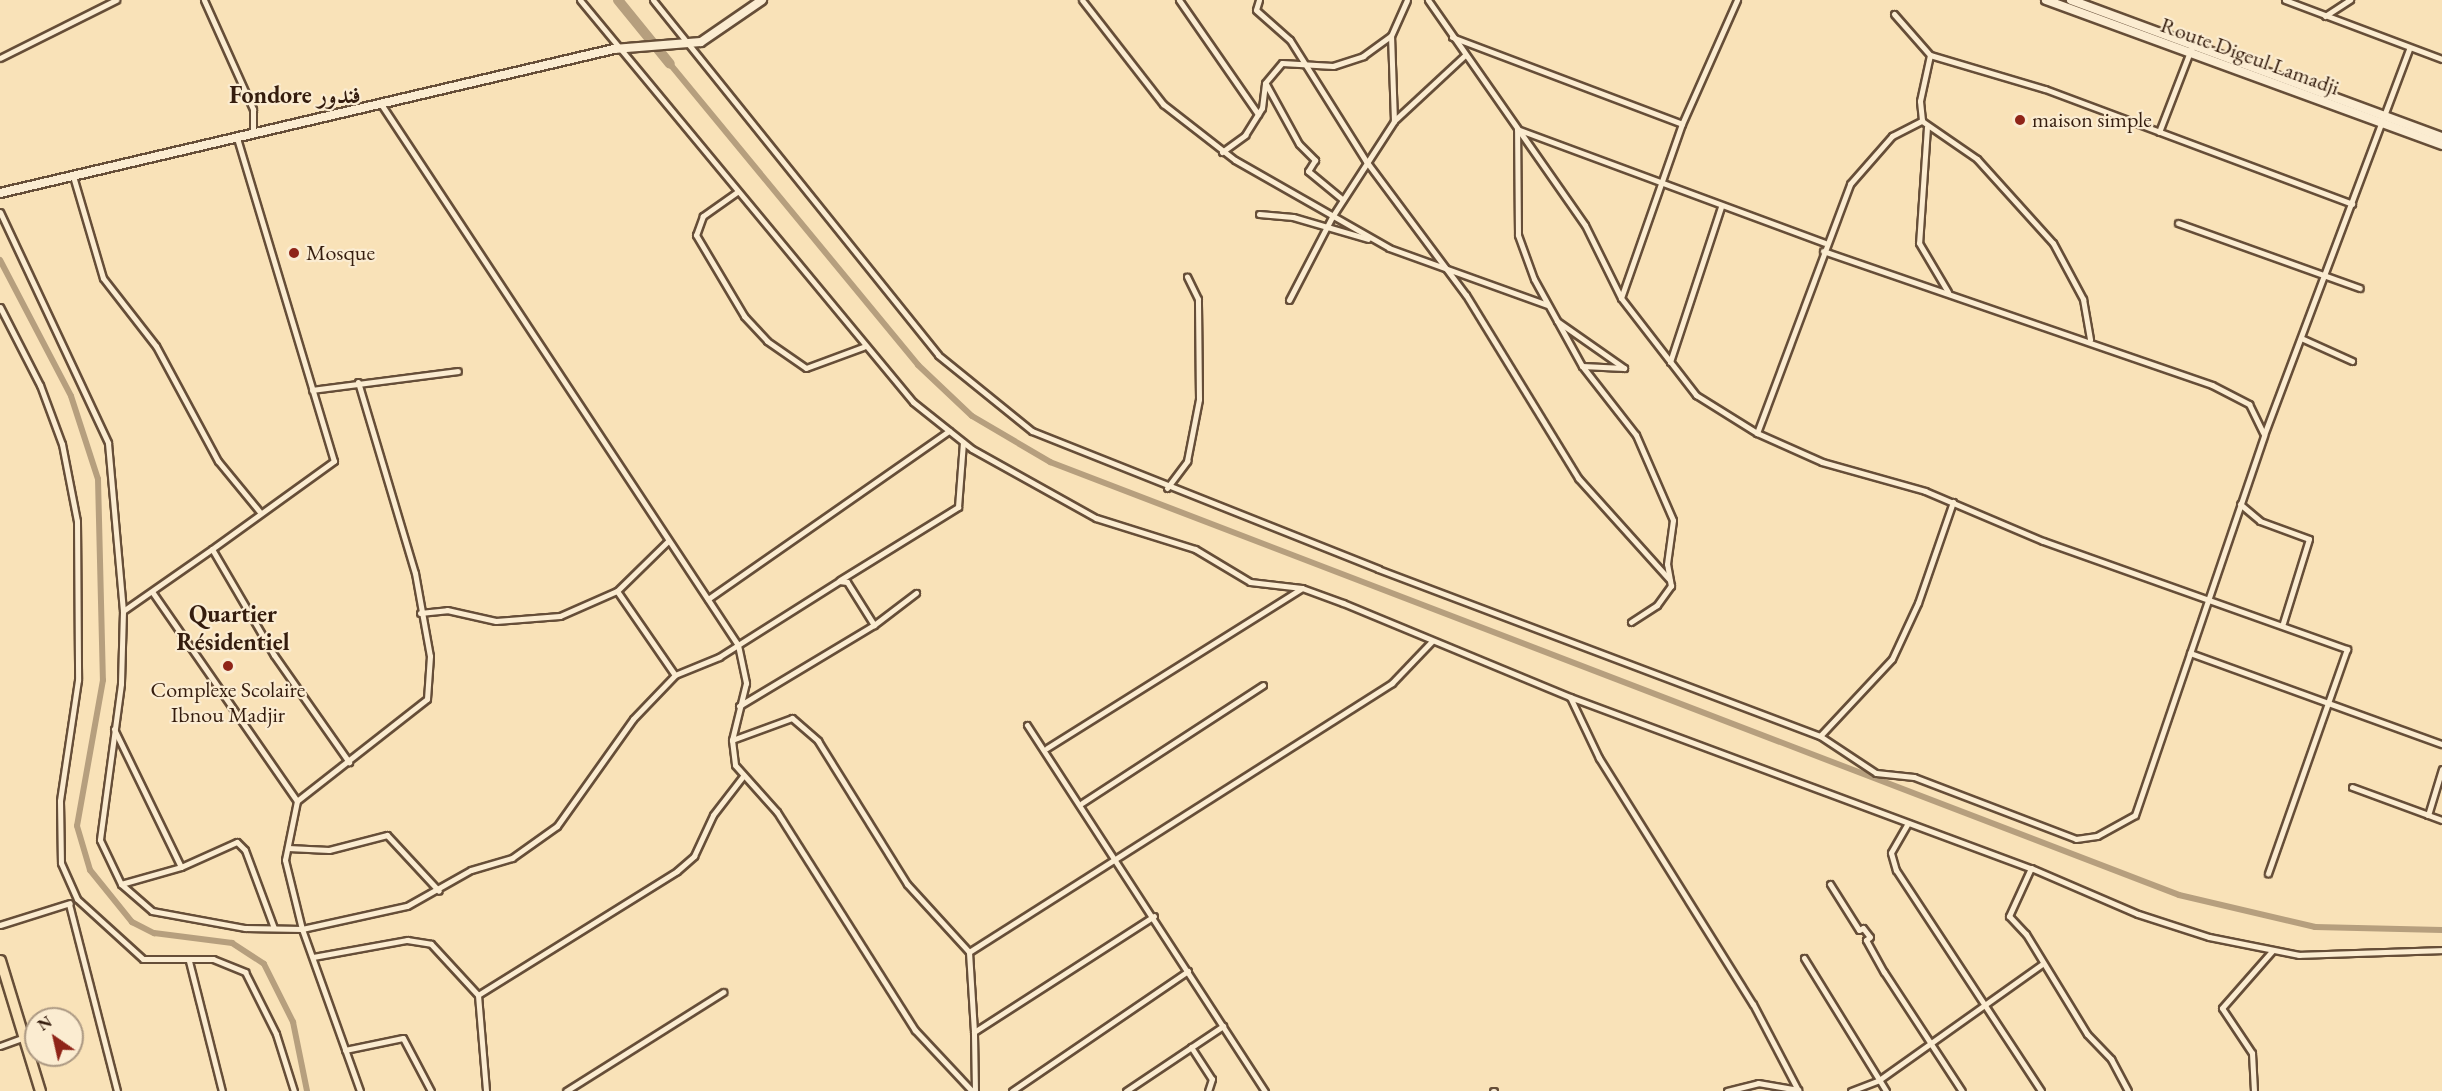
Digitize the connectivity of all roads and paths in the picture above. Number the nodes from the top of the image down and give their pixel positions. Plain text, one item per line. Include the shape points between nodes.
1 (116, 0) edge
2 (204, 0) edge
3 (580, 0) edge
4 (652, 0) edge
5 (762, 0) edge
6 (1082, 0) edge
7 (1179, 0) edge
8 (1259, 0) edge
9 (1407, 0) edge
10 (1428, 0) edge
11 (1737, 0) edge
12 (2046, 0) edge
13 (2071, 0) edge
14 (2285, 0) edge
15 (2350, 0) edge
16 (1894, 14) dead end
17 (2325, 16) junction
18 (1391, 36) junction
19 (1450, 36) junction
20 (684, 44) junction
21 (2193, 44) junction
22 (619, 48) junction
23 (2409, 49) junction
24 (2189, 53) junction
25 (1465, 55) junction
26 (1930, 55) junction
27 (0, 58) edge
28 (2442, 59) edge
29 (1307, 68) junction
30 (1265, 83) junction
31 (381, 104) junction
32 (1258, 114) junction
33 (1394, 121) junction
34 (1922, 121) junction
35 (2384, 121) junction
36 (1682, 124) junction
37 (1927, 127) junction
38 (1517, 129) junction
39 (2159, 132) junction
40 (253, 134) junction
41 (2442, 137) edge
42 (237, 138) junction
43 (2442, 145) edge
44 (1222, 152) junction
45 (1366, 161) junction
46 (73, 176) junction
47 (1661, 186) junction
48 (737, 192) junction
49 (0, 193) edge
50 (1342, 200) junction
51 (2352, 204) junction
52 (1721, 207) junction
53 (0, 212) edge
54 (1259, 214) dead end
55 (1332, 217) junction
56 (2178, 223) dead end
57 (1327, 228) junction
58 (1379, 242) junction
59 (1825, 243) junction
60 (1823, 251) junction
61 (1445, 265) junction
62 (1186, 276) dead end
63 (2324, 278) junction
64 (2360, 288) dead end
65 (1948, 292) junction
66 (1621, 298) junction
67 (1288, 300) dead end
68 (1548, 305) junction
69 (0, 307) edge
70 (1554, 319) junction
71 (2301, 338) junction
72 (2091, 339) junction
73 (863, 346) junction
74 (2352, 361) dead end
75 (1670, 362) junction
76 (1581, 366) junction
77 (458, 371) dead end
78 (358, 382) junction
79 (312, 390) junction
80 (949, 431) junction
81 (1756, 433) junction
82 (2264, 435) junction
83 (963, 442) junction
84 (1167, 488) junction
85 (1953, 502) junction
86 (2240, 504) junction
87 (259, 511) junction
88 (667, 542) junction
89 (212, 549) junction
90 (1670, 580) junction
91 (839, 581) junction
92 (1302, 588) junction
93 (618, 591) junction
94 (153, 593) junction
95 (916, 593) dead end
96 (2209, 597) junction
97 (708, 599) junction
98 (123, 611) junction
99 (420, 613) junction
100 (1631, 622) dead end
101 (2283, 623) junction
102 (874, 625) junction
103 (1431, 642) junction
104 (738, 645) junction
105 (2190, 653) junction
106 (675, 675) junction
107 (1263, 685) dead end
108 (1570, 697) junction
109 (2330, 704) junction
110 (739, 706) junction
111 (1027, 725) dead end
112 (114, 729) junction
113 (1820, 736) junction
114 (732, 741) junction
115 (2442, 744) edge
116 (1047, 748) junction
117 (349, 762) junction
118 (2442, 769) edge
119 (743, 776) junction
120 (2352, 787) dead end
121 (297, 801) junction
122 (1082, 803) junction
123 (2428, 815) junction
124 (2442, 819) edge
125 (1908, 824) junction
126 (288, 848) junction
127 (1117, 859) junction
128 (181, 867) junction
129 (2031, 868) junction
130 (2268, 873) dead end
131 (122, 884) junction
132 (1830, 884) dead end
133 (439, 891) junction
134 (77, 899) junction
135 (69, 904) junction
136 (1154, 916) junction
137 (0, 925) edge
138 (274, 928) junction
139 (303, 929) junction
140 (2273, 950) junction
141 (2442, 950) edge
142 (969, 952) junction
143 (313, 957) junction
144 (1804, 958) dead end
145 (0, 960) edge
146 (189, 961) junction
147 (2041, 964) junction
148 (1188, 971) junction
149 (723, 992) dead end
150 (478, 995) junction
151 (1981, 1007) junction
152 (1223, 1026) junction
153 (974, 1032) junction
154 (22, 1038) junction
155 (1929, 1044) junction
156 (0, 1046) edge
157 (1191, 1047) junction
158 (345, 1050) junction
159 (1879, 1080) junction
160 (428, 1090) edge
161 (1799, 1090) edge
162 (40, 1091) edge
163 (117, 1091) edge
164 (222, 1091) edge
165 (294, 1091) edge
166 (360, 1091) edge
167 (486, 1091) edge
168 (566, 1091) edge
169 (973, 1091) edge
170 (1012, 1091) edge
171 (1126, 1091) edge
172 (1208, 1091) edge
173 (1265, 1091) edge
174 (1727, 1091) edge
175 (1851, 1091) edge
176 (1886, 1091) edge
177 (1962, 1091) edge
178 (2041, 1091) edge
179 (2128, 1091) edge
180 (2254, 1091) edge

1 - 27 street
2 - 40 street via 253,109
3 - 22 street
4 - 20 street
5 - 20 main road via 701,42
6 - 44 street via 1162,104
7 - 32 street
8 - 29 street via 1256,10 1273,21
9 - 18 street
10 - 19 street
11 - 36 street
12 - 24 main road, Route Digeul Lamadji
13 - 21 main road, Route Digeul Lamadji
14 - 17 street
15 - 17 street
16 - 26 street
17 - 23 street
18 - 29 street via 1363,56
18 - 33 street
19 - 25 street
19 - 36 street
20 - 22 main road
20 - 84 street via 956,373 1032,430
21 - 24 street
21 - 35 main road, Route Digeul Lamadji
22 - 31 main road
22 - 48 street
23 - 28 street
23 - 35 street
24 - 35 main road, Route Digeul Lamadji
24 - 39 street
25 - 33 street
25 - 38 street
26 - 34 street via 1920,101
26 - 39 street via 2045,89
29 - 30 street via 1282,63
29 - 45 street
30 - 32 street
30 - 50 street via 1299,144 1315,160 1308,171
31 - 40 main road
31 - 88 street
32 - 44 street via 1245,135
33 - 45 street
34 - 37 street
34 - 59 street via 1892,136 1856,175
35 - 41 main road, Route Digeul Lamadji
35 - 43 main road, Route Digeul Lamadji
35 - 51 street
36 - 47 street
37 - 65 street via 1919,243
37 - 72 street via 1977,159 2054,243 2083,299
38 - 47 street
38 - 66 street via 1586,225
38 - 68 street via 1518,235
39 - 51 street
40 - 42 main road
42 - 46 main road
42 - 79 street
44 - 55 street
45 - 50 street
45 - 61 street
46 - 49 main road
46 - 87 street via 103,278 156,346 218,461
47 - 52 street
47 - 66 street
48 - 73 street
48 - 73 street via 703,216 696,236 744,316 767,341 806,369
50 - 55 street
51 - 63 street
52 - 59 street
52 - 75 street
53 - 98 street via 108,443 123,565
54 - 57 street
55 - 57 street
55 - 58 street
56 - 63 street
57 - 58 street
57 - 67 street
58 - 61 street
59 - 60 street
60 - 65 street
60 - 81 street
61 - 68 street
61 - 90 street via 1578,478
62 - 84 street via 1198,299 1199,399 1187,461
63 - 64 street
63 - 71 street
65 - 72 street
66 - 75 street
68 - 70 street
69 - 134 street via 40,385 74,494 78,680 60,801 58,852
70 - 76 street
70 - 76 street via 1624,368
71 - 74 street
71 - 82 street
72 - 82 street via 2241,398 2256,411
73 - 80 street via 913,402
75 - 81 street via 1696,395
76 - 90 street via 1636,435 1659,480 1673,520
77 - 78 street
78 - 79 street
78 - 99 street via 415,573
79 - 87 street via 333,464
80 - 83 street
80 - 97 street
81 - 85 street via 1822,462
82 - 86 street
83 - 91 street via 958,507 870,557
83 - 92 street via 1028,483 1111,525 1195,549 1250,582
84 - 113 street
85 - 96 street via 2043,541
85 - 113 street via 1918,603 1892,659
86 - 96 street
86 - 101 street via 2260,521 2309,539
87 - 89 street
88 - 93 street
88 - 97 street
89 - 94 street
89 - 117 street via 274,655
90 - 100 street via 1657,605
91 - 102 street via 847,582
91 - 104 street
92 - 103 street
92 - 116 street
93 - 99 street via 560,616 496,621 447,610
93 - 106 street
94 - 98 street
94 - 121 street
95 - 102 street
96 - 101 street
96 - 105 street
97 - 104 street
98 - 112 street
99 - 117 street via 430,656 428,699
101 - 109 street via 2347,649
102 - 110 street
103 - 108 street
103 - 127 street via 1392,683
104 - 106 street
104 - 110 street via 746,682
105 - 109 street
105 - 113 street via 2135,814 2097,836 2076,839 1914,777 1876,773
106 - 133 street via 633,719 557,826 512,858 471,870
107 - 122 street
108 - 125 street
108 - 161 street via 1599,758 1758,1013
109 - 115 street
109 - 130 street
110 - 114 street
111 - 116 street
112 - 128 street
112 - 131 street via 99,834 105,858
114 - 119 street
114 - 142 street via 792,718 818,741 907,884
116 - 122 street
117 - 121 street
118 - 123 street
119 - 150 street via 713,815 694,856 677,871
119 - 169 street via 777,812 915,1030
120 - 123 street
121 - 126 street
122 - 127 street
123 - 124 street
125 - 129 street
125 - 151 street via 1892,861
126 - 133 street via 330,850 387,835
126 - 139 street via 285,860
127 - 136 street
127 - 142 street
128 - 131 street
128 - 138 street via 228,843 242,845
129 - 140 street via 2138,914
129 - 147 street via 2009,916 2026,934
131 - 138 street via 140,904 165,915
132 - 155 street via 1870,937 1866,940
133 - 139 street via 385,912
134 - 135 street
134 - 146 street via 147,961
135 - 137 street
135 - 163 street
136 - 148 street
136 - 153 street
138 - 139 street
139 - 143 street
140 - 141 street via 2299,955
140 - 180 street via 2222,1008 2252,1053
142 - 153 street
143 - 150 street via 422,940 459,970
143 - 158 street
144 - 159 street
145 - 154 highway
146 - 164 street
146 - 165 street via 218,960 250,977 276,1034
147 - 151 street
147 - 179 street via 2087,1034 2111,1059
148 - 152 street
148 - 170 street
149 - 168 street
150 - 167 street
151 - 155 street
151 - 178 street
152 - 157 street
152 - 173 street
153 - 169 street
154 - 156 street
154 - 162 highway
155 - 159 street
155 - 177 street
157 - 171 street
157 - 172 street via 1212,1079
158 - 160 street via 403,1038
158 - 166 street
159 - 175 street
159 - 176 street
161 - 174 street via 1758,1083

